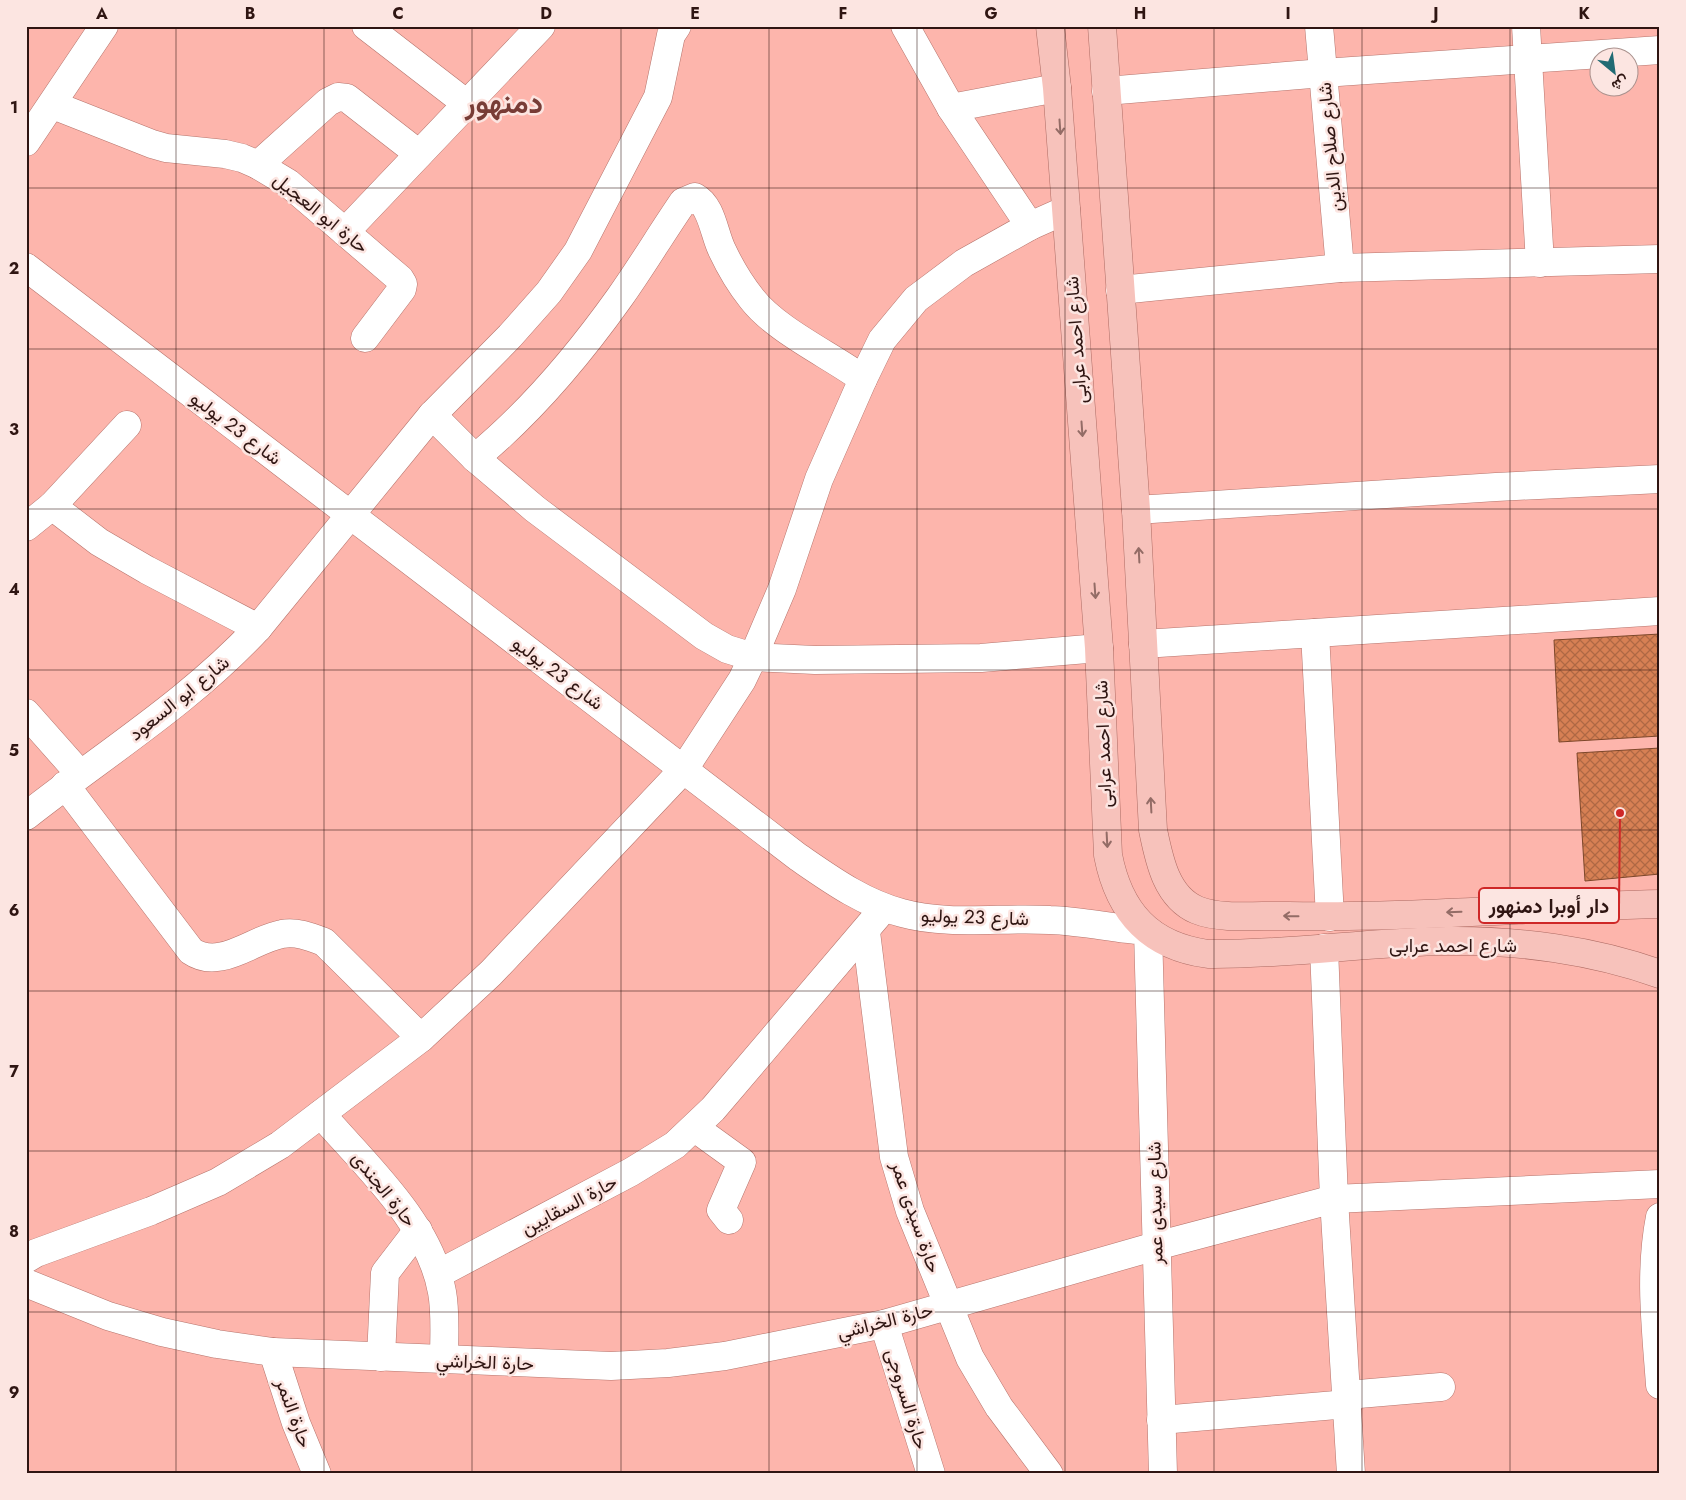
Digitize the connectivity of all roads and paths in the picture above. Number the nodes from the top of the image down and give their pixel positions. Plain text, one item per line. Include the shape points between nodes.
1 (104, 26) edge
2 (366, 26) edge
3 (541, 26) edge
4 (677, 26) edge
5 (905, 26) edge
6 (1050, 26) edge
7 (1102, 26) edge
8 (1319, 26) edge
9 (1526, 26) edge
10 (1660, 50) edge
11 (1528, 60) junction
12 (1323, 73) junction
13 (1057, 88) junction
14 (1106, 91) junction
15 (467, 104) junction
16 (53, 105) junction
17 (951, 108) junction
18 (26, 142) edge
19 (419, 154) junction
20 (258, 166) junction
21 (1066, 210) junction
22 (1030, 226) junction
23 (346, 232) junction
24 (1660, 259) edge
25 (1540, 263) junction
26 (26, 267) edge
27 (1340, 268) junction
28 (1120, 290) junction
29 (365, 338) dead end
30 (862, 379) junction
31 (432, 415) junction
32 (127, 425) dead end
33 (475, 458) junction
34 (1660, 479) edge
35 (52, 506) junction
36 (1136, 510) junction
37 (351, 515) junction
38 (26, 527) edge
39 (1660, 611) edge
40 (258, 628) junction
41 (1315, 633) junction
42 (1143, 644) junction
43 (1099, 648) junction
44 (753, 657) junction
45 (26, 713) edge
46 (684, 769) junction
47 (73, 780) junction
48 (26, 816) edge
49 (1660, 904) edge
50 (884, 908) junction
51 (1330, 916) junction
52 (1148, 931) junction
53 (866, 932) junction
54 (1324, 948) junction
55 (1660, 974) edge
56 (421, 1038) junction
57 (321, 1114) junction
58 (694, 1128) junction
59 (1660, 1184) edge
60 (1334, 1199) junction
61 (1660, 1217) edge
62 (729, 1220) dead end
63 (418, 1230) junction
64 (1156, 1246) junction
65 (26, 1259) edge
66 (438, 1274) junction
67 (26, 1283) edge
68 (948, 1305) junction
69 (884, 1324) junction
70 (273, 1352) junction
71 (381, 1357) junction
72 (444, 1360) junction
73 (1660, 1385) edge
74 (1441, 1388) dead end
75 (1347, 1400) junction
76 (1161, 1420) junction
77 (317, 1474) edge
78 (931, 1474) edge
79 (1049, 1474) edge
80 (1163, 1474) edge
81 (1352, 1474) edge

1 - 16 street
2 - 15 street
3 - 15 street
4 - 31 street, شارع ابو السعود via 671,35 658,97 578,251 549,292 510,336
5 - 17 street
6 - 13 main road, شارع احمد عرابى
7 - 14 main road, شارع احمد عرابى
8 - 12 street, شارع صلاح الدين
9 - 11 street
10 - 11 street
11 - 12 street
11 - 25 street
12 - 14 street
12 - 27 street, شارع صلاح الدين
13 - 17 street
13 -> 21 main road, شارع احمد عرابى
14 - 28 main road, شارع احمد عرابى
15 - 19 street
16 - 18 street
16 - 20 street, حارة ابو العجيل via 152,144 225,154
17 - 22 street
19 - 20 street via 347,98 338,97 328,102
19 - 23 street
20 - 23 street, حارة ابو العجيل via 288,183
21 - 22 street
21 -> 43 main road, شارع احمد عرابى
22 - 30 street via 964,263 916,298 882,340
23 - 29 street, حارة ابو العجيل via 403,284
24 - 25 street
25 - 27 street
26 - 37 street, شارع 23 يوليو
27 - 28 street
28 - 36 main road, شارع احمد عرابى
30 - 33 street via 776,322 753,300 733,272 705,205 695,197 689,198 683,202 620,298 573,359 528,411
30 - 44 street via 819,479 782,589
31 - 33 street
31 - 37 street, شارع ابو السعود
32 - 35 street
33 - 44 street via 535,509 704,636 727,649
34 - 36 street
35 - 38 street
35 - 40 street via 99,542
42 -> 36 main road, شارع احمد عرابى
37 - 40 street, شارع ابو السعود
37 - 46 street, شارع 23 يوليو
39 - 41 street
40 - 47 street, شارع ابو السعود via 204,682
41 - 42 street
41 - 51 street
51 -> 42 main road, شارع احمد عرابى via 1208,912 1187,904 1171,887 1153,830
43 - 44 street via 900,661
43 -> 52 main road, شارع احمد عرابى via 1108,855 1123,901
44 - 46 street via 742,680
45 - 47 street
46 - 50 street, شارع 23 يوليو via 824,875
46 - 56 street via 491,973
47 - 48 street, شارع ابو السعود
47 - 56 street via 191,951 199,956 218,958 283,934 304,935 324,942
49 -> 51 main road, شارع احمد عرابى
50 - 52 street, شارع 23 يوليو via 932,918 1050,920
50 - 53 street, حارة السقايين
52 - 54 main road, شارع احمد عرابى via 1176,947 1208,954
52 - 64 street, شارع سيدى عمر
53 - 58 street, حارة السقايين
53 - 68 street, حارة سيدى عمر via 894,1157 910,1211
54 - 55 main road, شارع احمد عرابى via 1447,941 1516,944 1586,954
54 - 60 street
56 - 57 street
57 - 63 street, حارة الجندى
57 - 65 street via 280,1145 218,1182
58 - 62 street via 742,1162 721,1210
58 - 66 street, حارة السقايين via 675,1145 639,1168
59 - 60 street, حارة الخراشي
60 - 64 street, حارة الخراشي
60 - 75 street
61 - 73 street via 1654,1247 1653,1278
63 - 66 street, حارة الجندى
63 - 71 street via 385,1273
64 - 68 street, حارة الخراشي
64 - 76 street, شارع سيدى عمر
66 - 72 street, حارة الجندى via 442,1293
67 - 70 street, حارة الخراشي via 108,1316 162,1332
68 - 69 street, حارة الخراشي
68 - 79 street, حارة سيدى عمر via 970,1358 998,1407
69 - 72 street, حارة الخراشي via 725,1356 668,1363 612,1366
69 - 78 street, حارة السروجى
70 - 71 street, حارة الخراشي
70 - 77 street, حارة النمر
71 - 72 street, حارة الخراشي
74 - 75 street
75 - 76 street
75 - 81 street
76 - 80 street, شارع سيدى عمر

